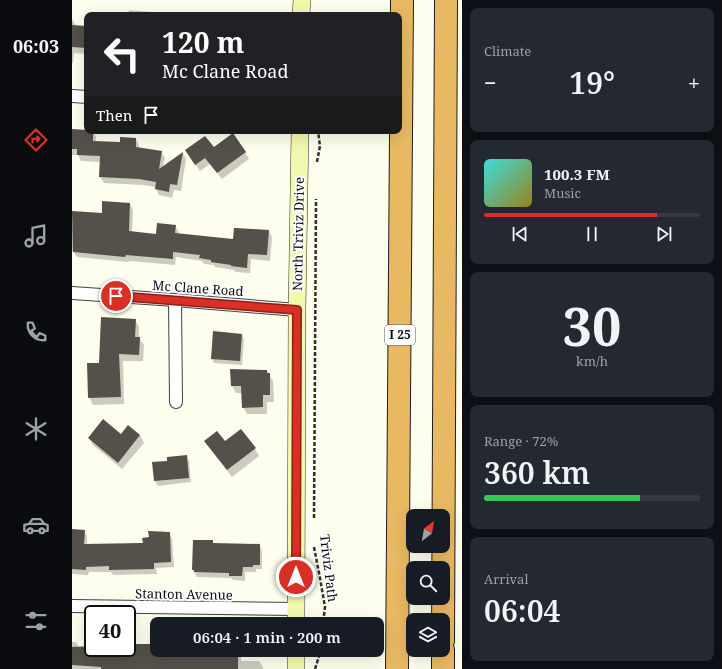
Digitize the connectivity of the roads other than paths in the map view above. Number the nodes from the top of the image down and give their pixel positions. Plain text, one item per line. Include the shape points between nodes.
1 (302, 0) edge
2 (402, 0) edge
3 (446, 0) edge
4 (301, 12) edge
5 (402, 12) edge
6 (72, 96) edge
7 (84, 97) edge
8 (300, 134) edge
9 (401, 134) edge
10 (72, 293) edge
11 (175, 300) junction
12 (297, 310) junction
13 (176, 402) dead end
14 (72, 606) edge
15 (443, 613) edge
16 (296, 616) edge
17 (296, 657) edge
18 (443, 657) edge
19 (296, 669) edge
20 (397, 669) edge
21 (443, 669) edge

1 - 4 street
2 - 5 highway, I 25
3 - 15 highway
6 - 7 street
8 - 12 street, North Triviz Drive
9 - 20 highway, I 25
10 - 11 street, Mc Clane Road
11 - 12 street, Mc Clane Road
11 - 13 street
12 - 16 street, North Triviz Drive
14 - 16 street, Stanton Avenue
17 - 19 street
18 - 21 highway

